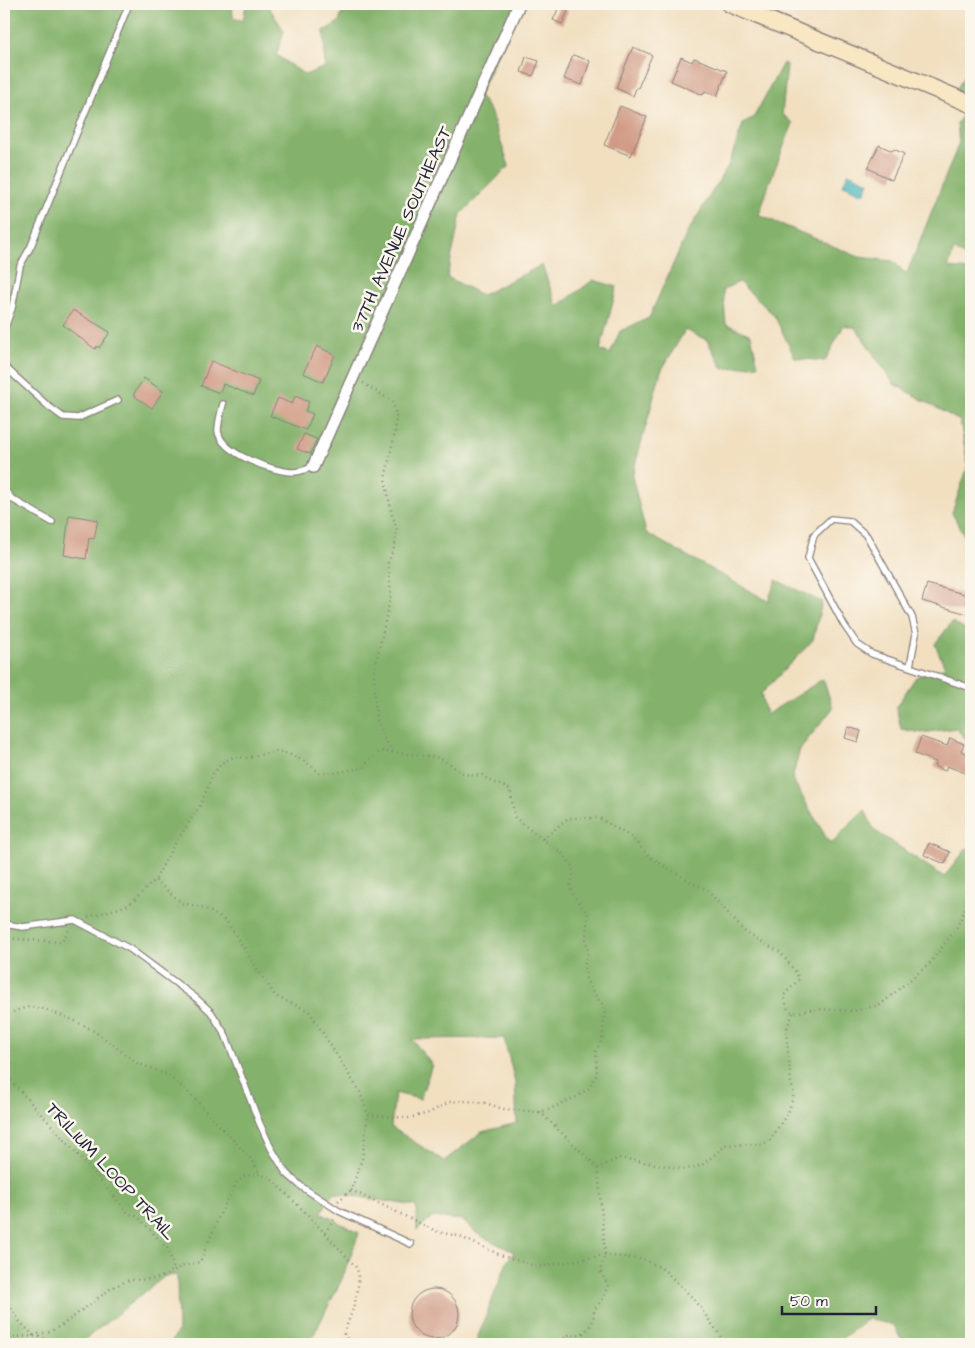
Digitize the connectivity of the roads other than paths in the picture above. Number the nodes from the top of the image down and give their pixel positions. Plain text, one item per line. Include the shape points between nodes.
1 (129, 4) edge
2 (519, 4) edge
3 (730, 4) edge
4 (971, 104) edge
5 (4, 330) edge
6 (4, 366) edge
7 (118, 400) dead end
8 (223, 404) dead end
9 (313, 467) joint
10 (4, 489) edge
11 (52, 522) dead end
12 (910, 666) junction
13 (971, 688) edge
14 (4, 924) edge
15 (411, 1244) dead end

1 - 5 lane via 20,266
2 - 9 street, 37TH AVENUE SOUTHEAST
3 - 4 street
6 - 7 lane via 63,416 78,418
8 - 9 lane via 218,431 221,439 237,454 284,471
10 - 11 lane via 12,499
12 - 12 lane via 872,654 857,644 844,625 808,558 814,535 831,519 850,521 867,536 912,617 916,634
12 - 13 lane
14 - 15 lane via 23,927 75,920 130,949 196,998 211,1012 225,1034 259,1122 286,1173 339,1211

